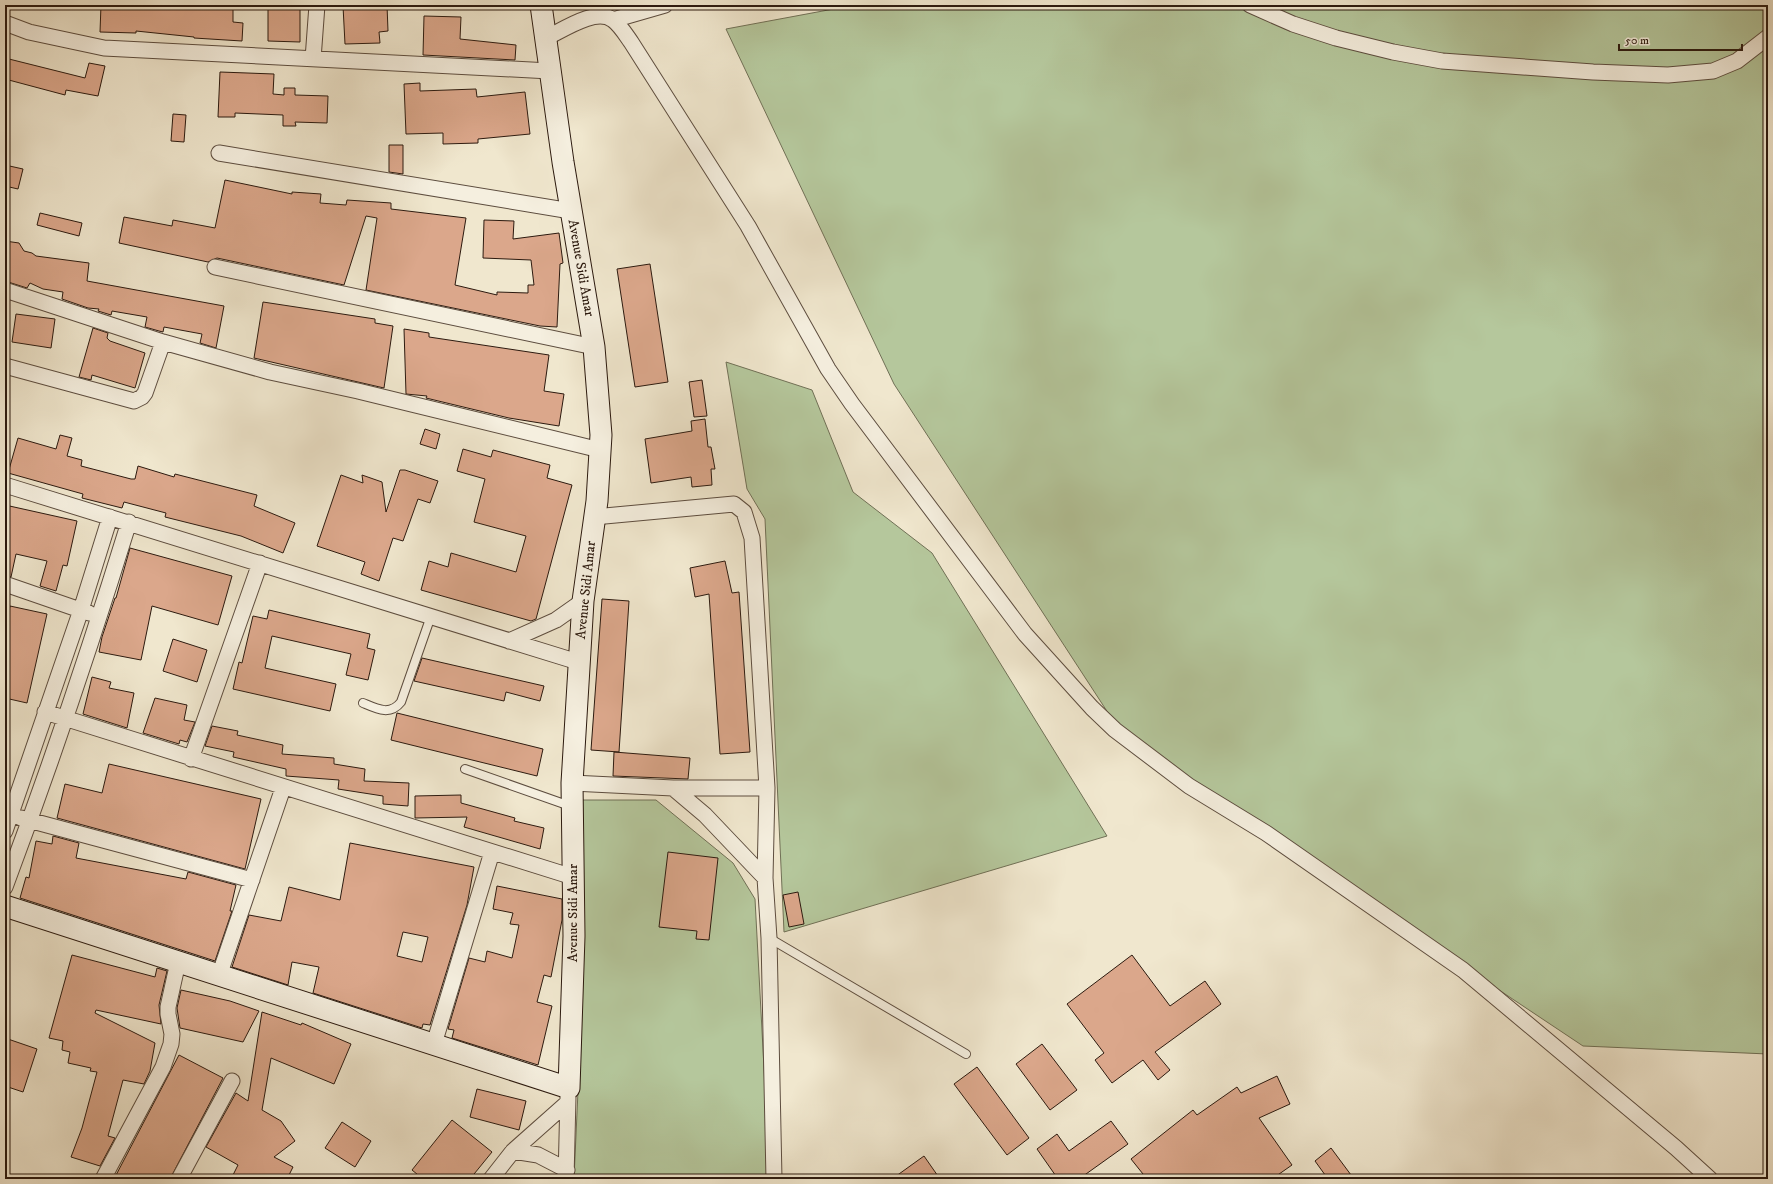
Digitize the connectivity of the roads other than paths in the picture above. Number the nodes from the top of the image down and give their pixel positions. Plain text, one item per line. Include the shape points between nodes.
1 (317, 5) edge
2 (541, 5) edge
3 (665, 5) edge
4 (1250, 5) edge
5 (613, 20) junction
6 (5, 23) edge
7 (1768, 37) edge
8 (546, 38) junction
9 (313, 58) junction
10 (550, 70) junction
11 (219, 153) dead end
12 (571, 211) junction
13 (215, 267) dead end
14 (5, 290) edge
15 (163, 342) junction
16 (594, 347) junction
17 (5, 366) edge
18 (600, 450) junction
19 (5, 484) edge
20 (110, 517) junction
21 (594, 517) junction
22 (129, 522) junction
23 (260, 563) junction
24 (5, 584) edge
25 (582, 600) junction
26 (81, 610) junction
27 (100, 616) junction
28 (431, 616) junction
29 (509, 641) junction
30 (578, 662) junction
31 (363, 702) dead end
32 (45, 712) junction
33 (64, 719) junction
34 (191, 759) junction
35 (465, 769) dead end
36 (572, 783) junction
37 (283, 788) junction
38 (673, 788) junction
39 (767, 788) junction
40 (573, 807) junction
41 (8, 814) edge
42 (30, 820) junction
43 (5, 831) edge
44 (492, 852) junction
45 (573, 877) junction
46 (765, 878) junction
47 (252, 880) junction
48 (5, 887) edge
49 (5, 906) edge
50 (769, 938) junction
51 (178, 962) junction
52 (219, 976) junction
53 (434, 1044) junction
54 (966, 1054) dead end
55 (232, 1081) dead end
56 (568, 1096) junction
57 (513, 1151) junction
58 (773, 1157) junction
59 (567, 1174) edge
60 (103, 1179) edge
61 (179, 1179) edge
62 (491, 1179) edge
63 (774, 1179) edge
64 (780, 1179) edge
65 (1710, 1179) edge

1 - 9 street
2 - 8 street, Avenue Sidi Amar
3 - 5 street
4 - 7 street via 1293,24 1393,52 1442,61 1593,72 1668,75 1713,71 1737,61
5 - 8 street via 606,16 591,16
5 - 65 street via 631,42 748,226 828,369 852,404 1025,634 1092,708 1124,737 1189,786 1266,833 1463,970
6 - 9 street via 29,32 104,48
8 - 10 street, Avenue Sidi Amar
9 - 10 street
10 - 12 street, Avenue Sidi Amar
11 - 12 street
12 - 16 street, Avenue Sidi Amar
13 - 16 street
14 - 15 street
15 - 17 street via 145,393 134,401
15 - 18 street via 270,372 358,390
16 - 18 street, Avenue Sidi Amar
18 - 21 street, Avenue Sidi Amar
19 - 20 street
20 - 22 street
20 - 26 street
21 - 25 street, Avenue Sidi Amar
21 - 39 street via 734,504 744,512 752,538
22 - 23 street
22 - 27 street
23 - 28 street
23 - 34 street
24 - 26 street
25 - 29 street via 556,620
25 - 30 street, Avenue Sidi Amar
26 - 27 street
26 - 32 street
27 - 33 street
28 - 29 street
28 - 31 lane via 401,702 392,710 383,711
29 - 30 street
30 - 36 street, Avenue Sidi Amar
32 - 33 street
32 - 41 street
33 - 34 street
33 - 42 street
34 - 37 street
35 - 40 lane
36 - 38 street
36 - 40 street, Avenue Sidi Amar
37 - 44 street
37 - 47 street
38 - 39 street
38 - 46 street via 705,815
39 - 46 street
40 - 45 street, Avenue Sidi Amar
41 - 42 street
41 - 43 street
42 - 47 street
42 - 48 street
44 - 45 street
44 - 53 street
45 - 56 street, Avenue Sidi Amar via 574,936
46 - 50 street
47 - 52 street
49 - 51 street
50 - 54 lane
50 - 58 street
51 - 52 street
51 - 60 street via 168,1007 171,1044 163,1067
52 - 53 street
53 - 56 street
55 - 61 street
56 - 57 street
56 - 59 street, Avenue Sidi Amar
57 - 59 street via 538,1155
57 - 62 street
58 - 63 street
58 - 64 street

